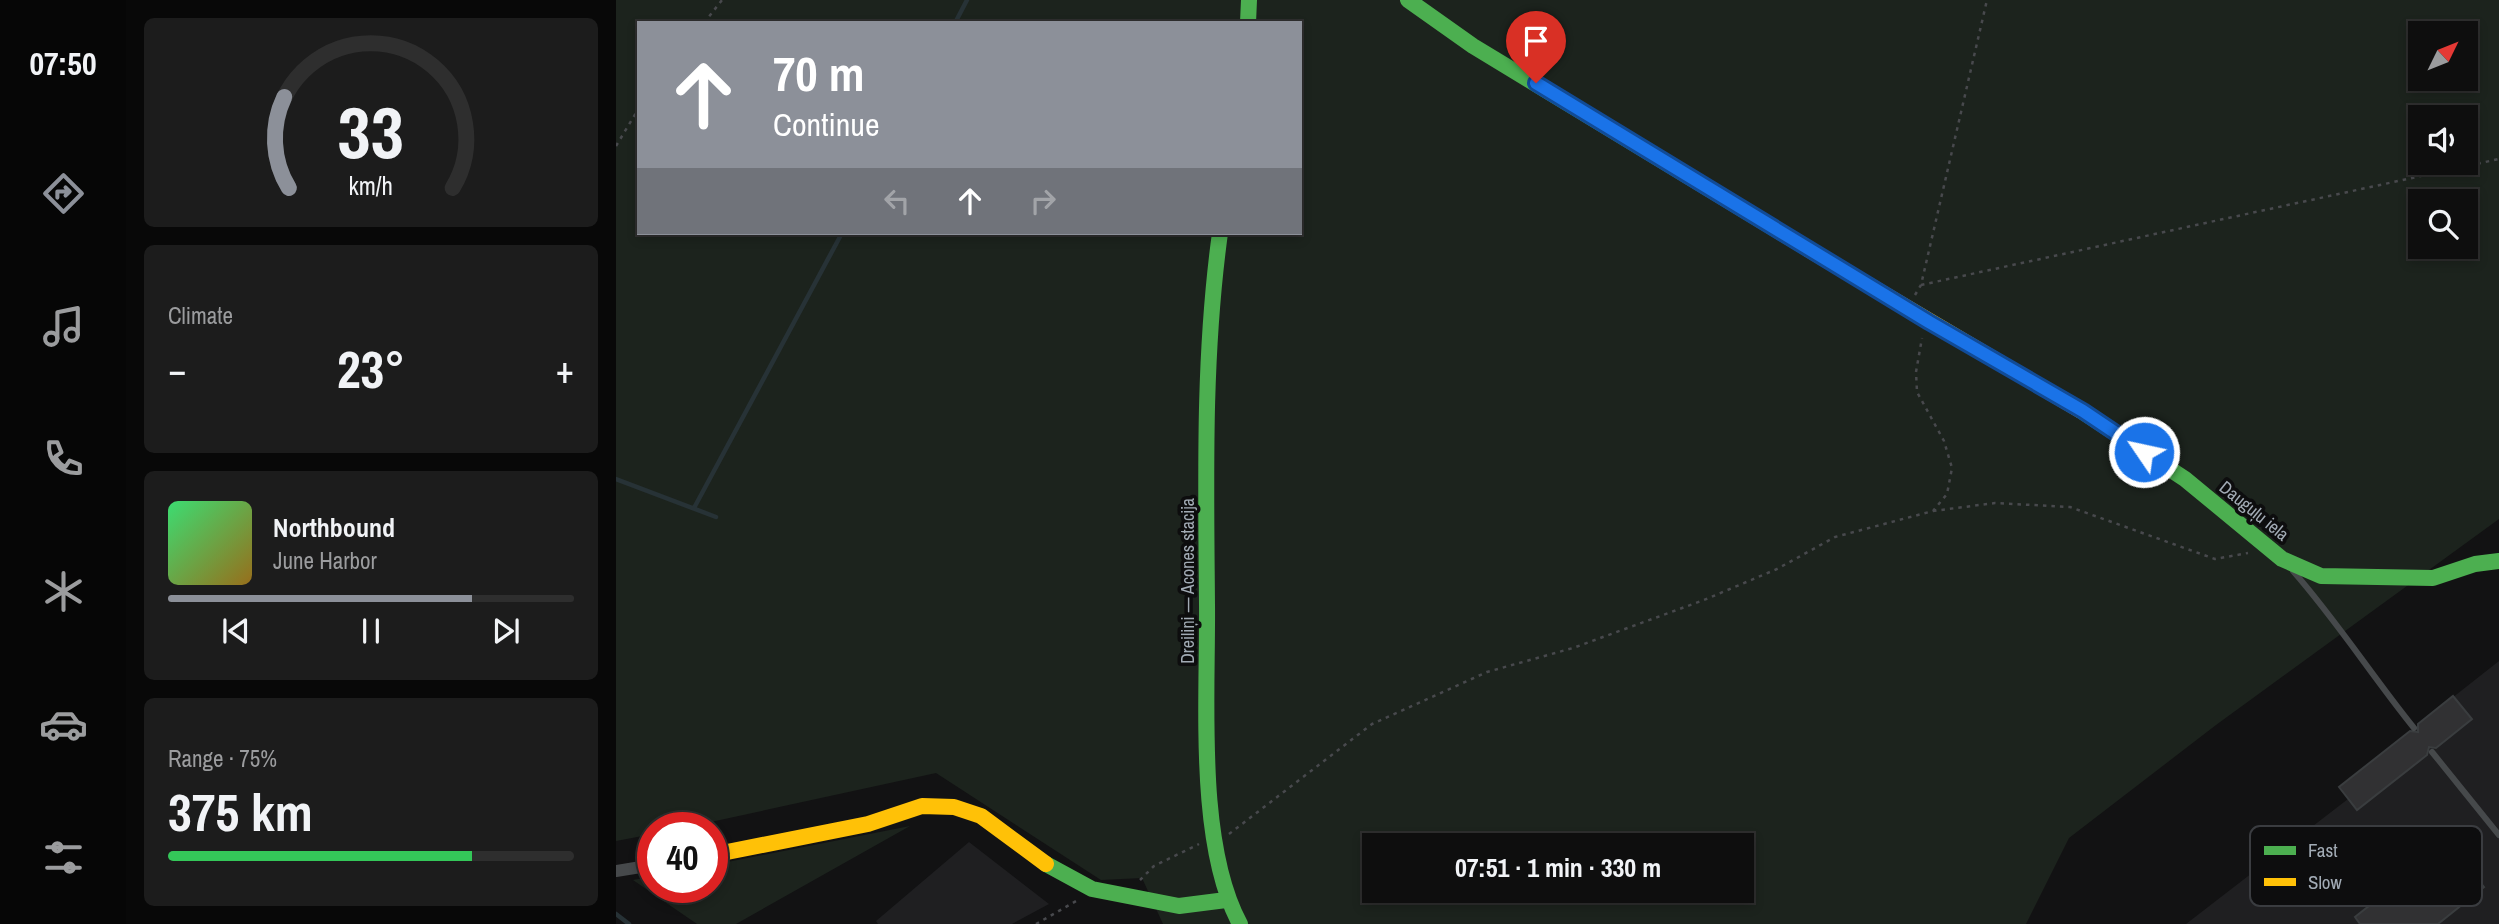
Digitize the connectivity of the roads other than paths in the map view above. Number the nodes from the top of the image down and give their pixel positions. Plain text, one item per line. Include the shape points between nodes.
1 (1249, 0) edge
2 (1408, 0) edge
3 (1248, 21) edge
4 (1220, 235) edge
5 (2276, 554) junction
6 (2499, 561) edge
7 (2414, 728) dead end
8 (2432, 752) dead end
9 (2499, 835) edge
10 (728, 852) edge
11 (637, 868) edge
12 (616, 871) edge
13 (1226, 900) junction
14 (1240, 924) edge

1 - 3 street
2 - 5 street, Dauguļu iela via 1474,46 2083,411 2185,479
4 - 13 street, Dreiliņi — Acones stacija via 1207,425 1208,748 1213,840
5 - 6 street, Dauguļu iela via 2320,576 2410,579 2433,578
5 - 7 lane via 2328,611 2372,677
8 - 9 lane
10 - 13 street via 867,824 922,806 954,807 981,816 1042,862 1092,888 1179,906
11 - 12 street
13 - 14 street, Dreiliņi — Acones stacija

